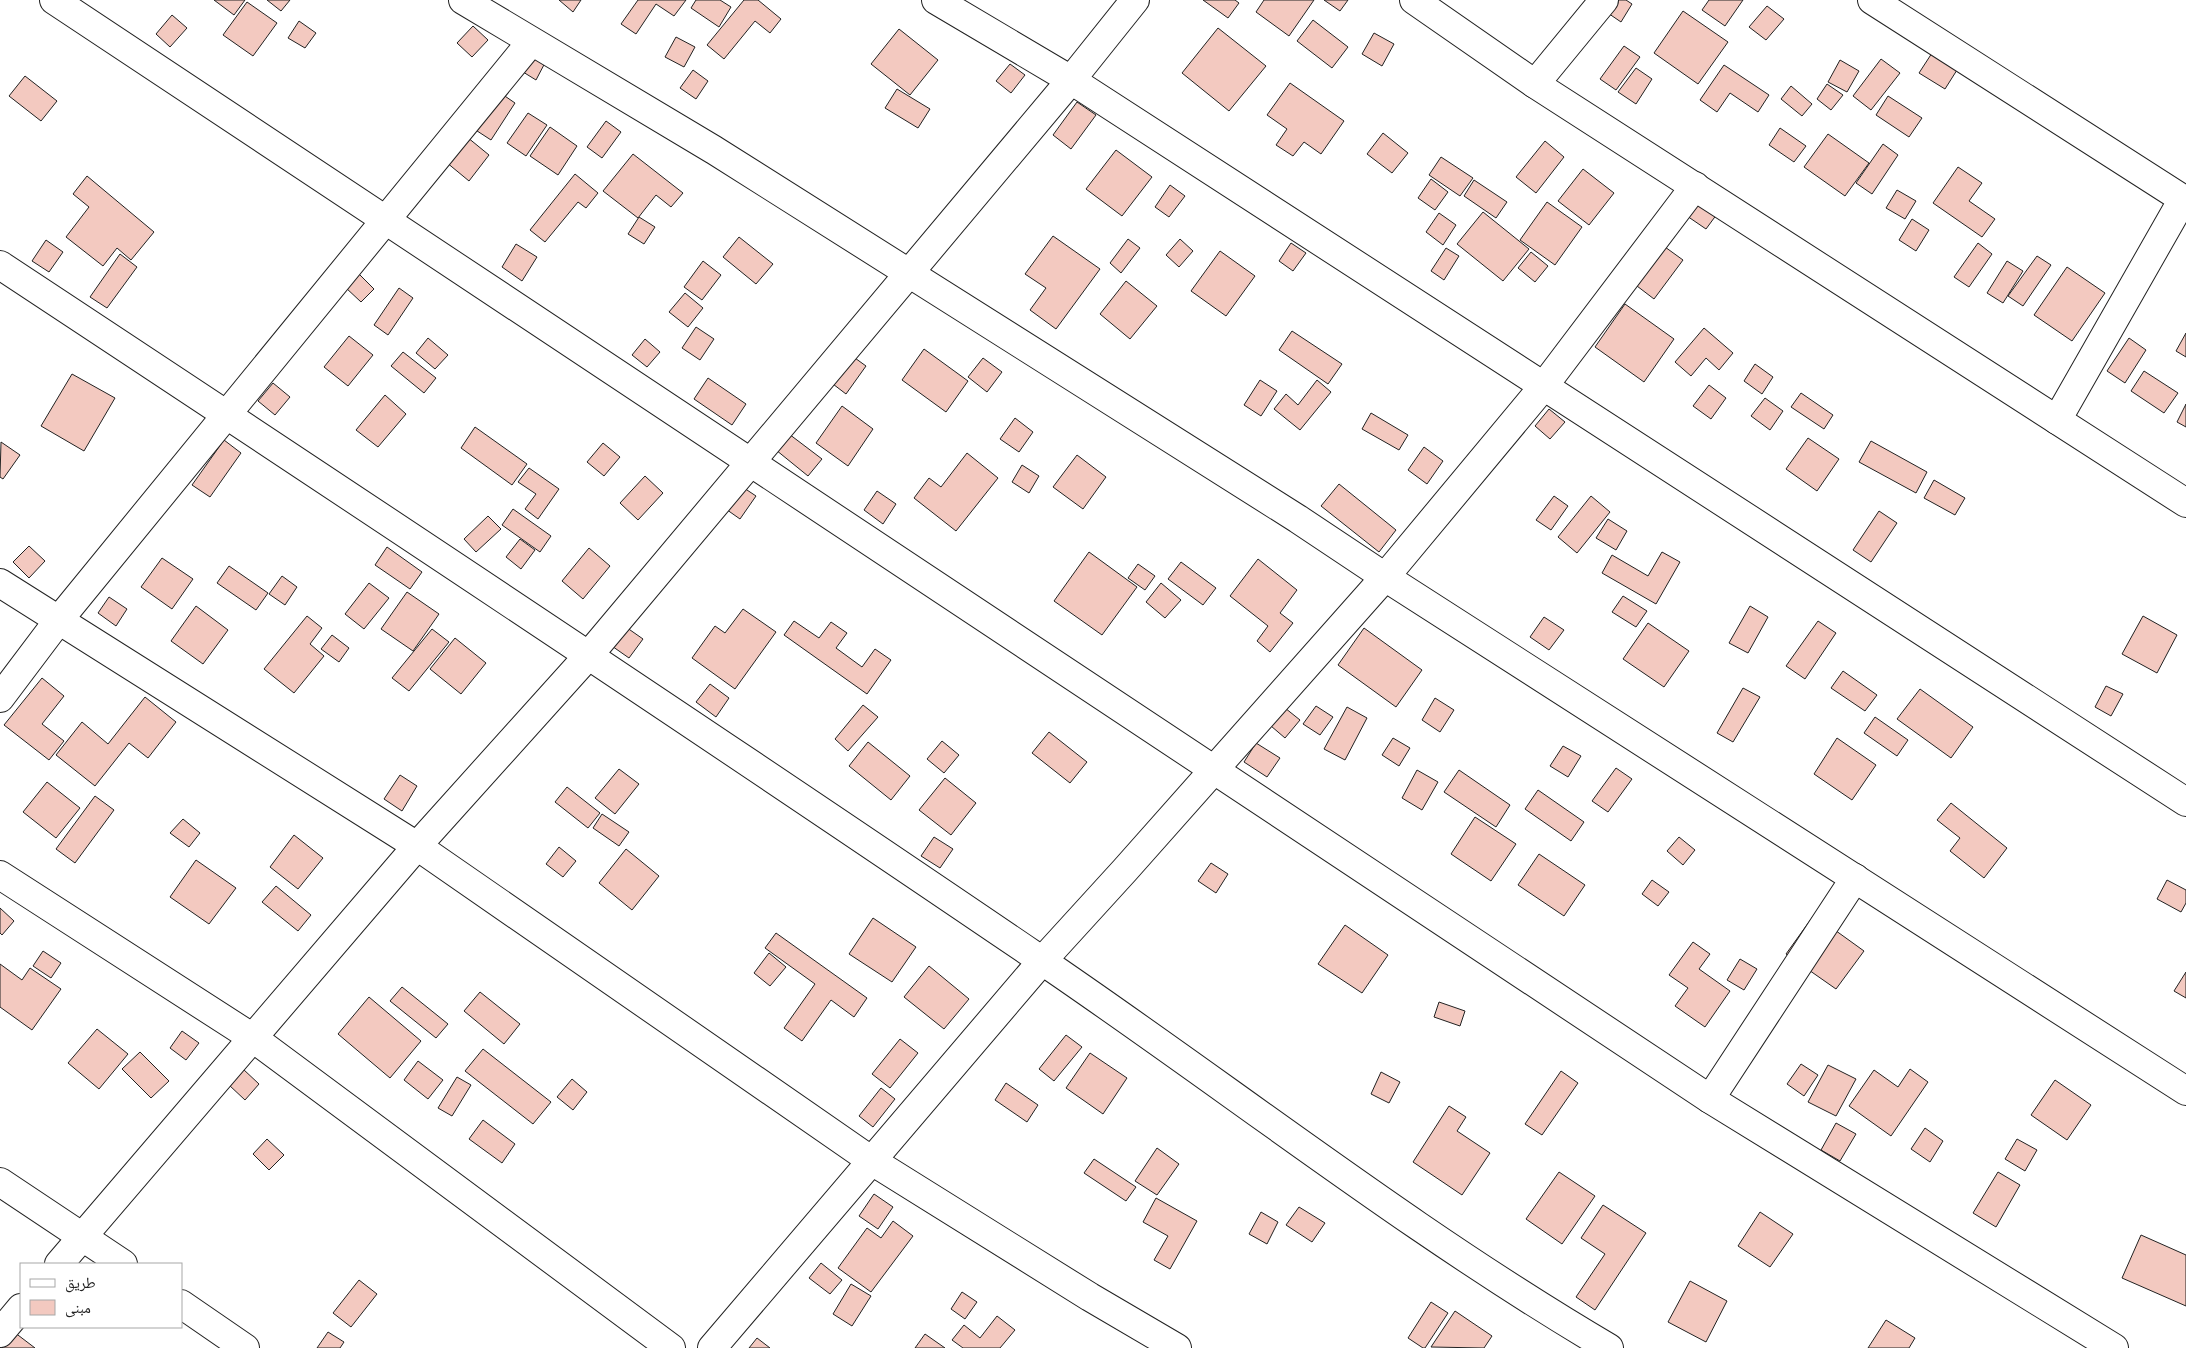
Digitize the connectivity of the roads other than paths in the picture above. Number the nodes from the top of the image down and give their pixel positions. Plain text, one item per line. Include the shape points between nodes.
1 (54, 0) edge
2 (463, 0) edge
3 (936, 0) edge
4 (1135, 0) edge
5 (1414, 0) edge
6 (1604, 0) edge
7 (1872, 0) edge
8 (531, 42) junction
9 (1071, 80) junction
10 (1535, 84) junction
11 (1695, 186) junction
12 (2185, 200) edge
13 (384, 220) junction
14 (0, 265) edge
15 (909, 274) junction
16 (1543, 387) junction
17 (227, 414) junction
18 (2057, 420) junction
19 (749, 463) junction
20 (2186, 503) edge
21 (1385, 577) junction
22 (0, 583) edge
23 (58, 621) junction
24 (588, 656) junction
25 (0, 698) edge
26 (1214, 769) junction
27 (2186, 802) edge
28 (417, 846) junction
29 (0, 875) edge
30 (1855, 878) junction
31 (1042, 961) junction
32 (253, 1038) junction
33 (2186, 1091) edge
34 (1710, 1098) junction
35 (872, 1161) junction
36 (0, 1182) edge
37 (83, 1237) junction
38 (60, 1263) edge
39 (122, 1263) edge
40 (182, 1305) edge
41 (20, 1309) edge
42 (0, 1333) edge
43 (245, 1348) edge
44 (671, 1348) edge
45 (712, 1348) edge
46 (1177, 1348) edge
47 (1609, 1348) edge
48 (2114, 1348) edge

1 - 13 street
2 - 8 street
3 - 9 street
4 - 9 street
5 - 10 street
6 - 10 street
7 - 12 street
8 - 13 street
8 - 15 street via 714,150
9 - 15 street
9 - 16 street
10 - 11 street
11 - 16 street
11 - 18 street
12 - 18 street
13 - 17 street
13 - 19 street
14 - 17 street
15 - 19 street
15 - 21 street via 1298,518
16 - 21 street
16 - 27 street
17 - 23 street
17 - 24 street
18 - 20 street
19 - 24 street
19 - 26 street
21 - 26 street
21 - 30 street
22 - 23 street
23 - 25 street
23 - 28 street
24 - 28 street
24 - 31 street
26 - 31 street
26 - 34 street
28 - 32 street
28 - 35 street
29 - 32 street
30 - 33 street
30 - 34 street
31 - 35 street
31 - 47 street via 1445,1244
32 - 37 street
32 - 44 street
34 - 48 street
35 - 45 street
35 - 46 street
36 - 37 street
37 - 38 street
37 - 39 street
40 - 43 street
41 - 42 street

